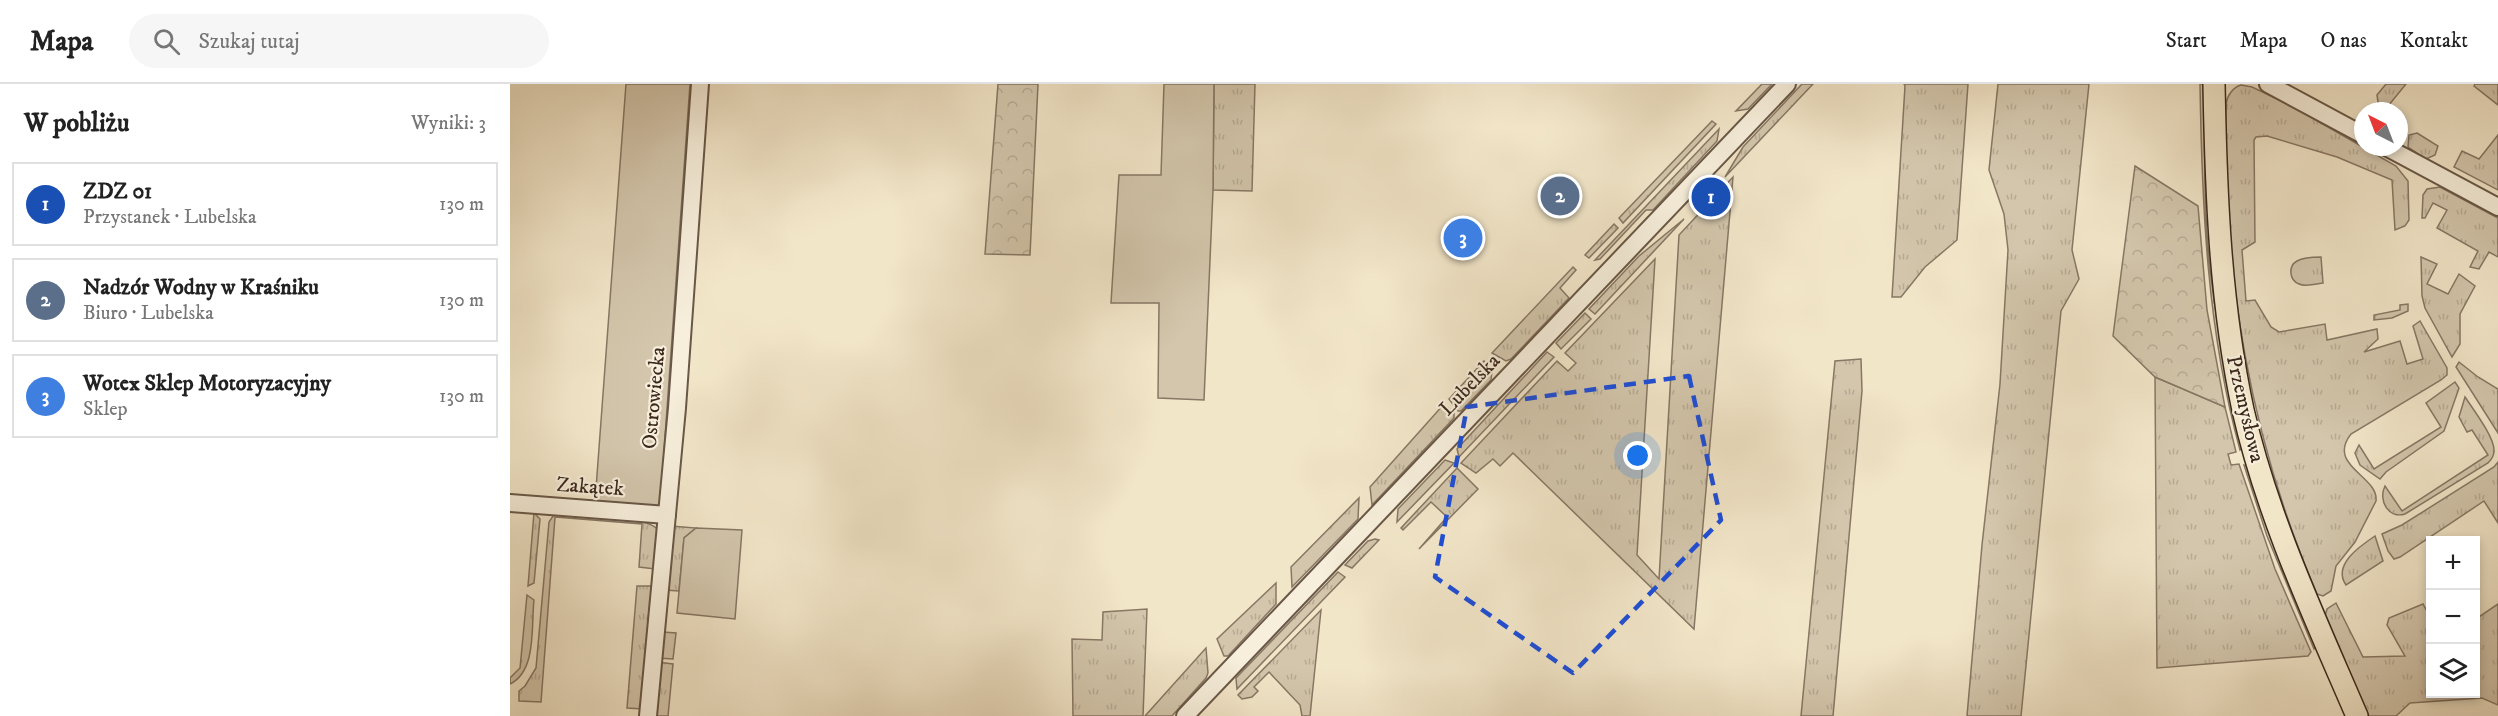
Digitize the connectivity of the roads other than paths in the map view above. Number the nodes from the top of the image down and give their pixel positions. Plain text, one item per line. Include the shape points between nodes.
1 (700, 84) edge
2 (1787, 84) edge
3 (2214, 84) edge
4 (2268, 84) edge
5 (2354, 130) edge
6 (2403, 156) edge
7 (2498, 207) edge
8 (510, 503) edge
9 (667, 515) junction
10 (648, 716) edge
11 (1185, 716) edge
12 (2357, 716) edge

1 - 9 street, Ostrowiecka
2 - 11 street, Lubelska
3 - 12 main road, Przemysłowa via 2218,245 2243,411 2275,520
4 - 5 street
6 - 7 street
8 - 9 street, Zakątek
9 - 10 street, Ostrowiecka

